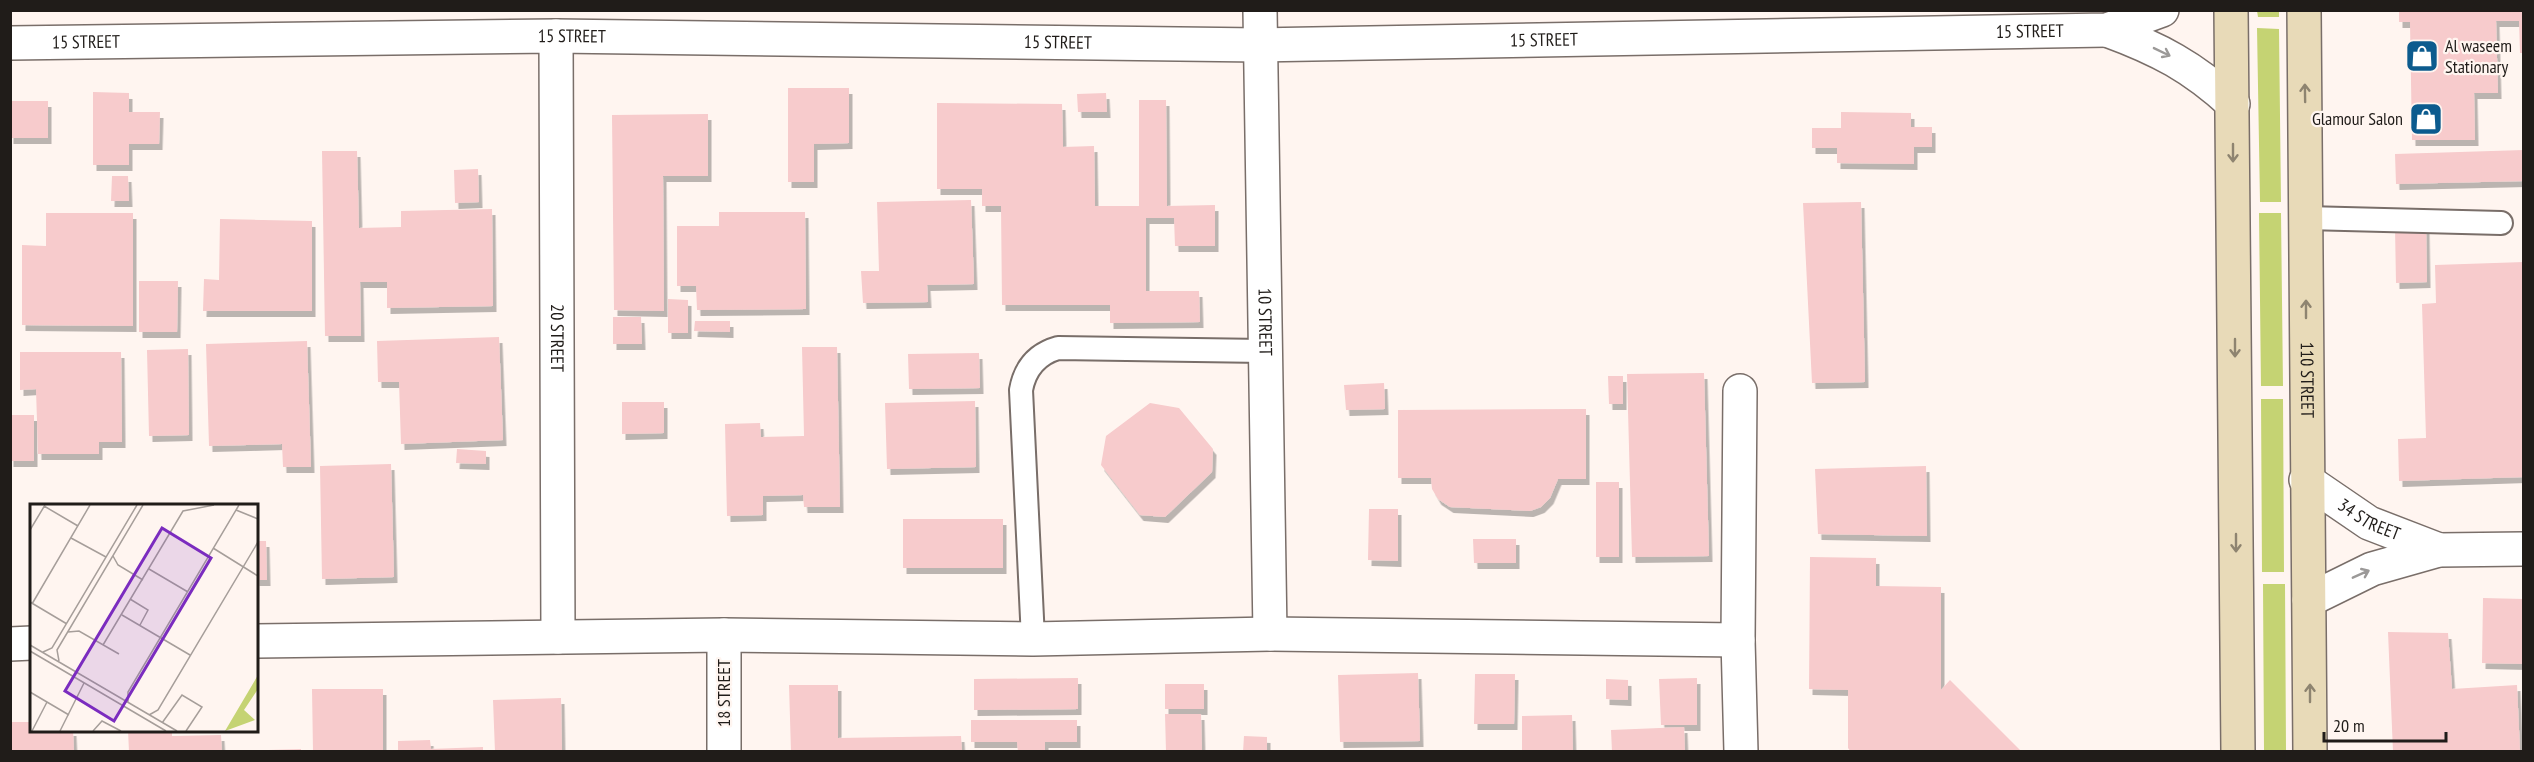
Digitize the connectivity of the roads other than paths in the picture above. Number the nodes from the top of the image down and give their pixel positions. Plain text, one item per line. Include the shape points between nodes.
1 (1260, 10) edge
2 (2162, 10) edge
3 (2231, 10) edge
4 (2304, 10) edge
5 (2108, 30) junction
6 (556, 36) junction
7 (10, 44) edge
8 (1260, 45) junction
9 (2233, 104) junction
10 (2306, 218) junction
11 (2501, 223) dead end
12 (1264, 351) junction
13 (1740, 391) dead end
14 (2306, 480) junction
15 (2523, 549) edge
16 (2439, 550) junction
17 (2309, 600) junction
18 (1270, 634) junction
19 (724, 635) junction
20 (558, 637) junction
21 (1033, 639) junction
22 (1738, 640) junction
23 (258, 641) edge
24 (30, 643) edge
25 (10, 644) edge
26 (724, 752) edge
27 (1741, 752) edge
28 (2238, 752) edge
29 (2310, 752) edge

1 - 8 street, 10 STREET
2 - 5 street, 15 STREET
3 - 9 main road
10 -> 4 main road, 110 STREET
5 - 8 street, 15 STREET
5 -> 9 street, 15 STREET via 2173,57 2205,78
6 - 7 street, 15 STREET
6 - 8 street, 15 STREET
6 - 20 street, 20 STREET
8 - 12 street, 10 STREET
9 -> 28 main road
10 - 11 lane
14 -> 10 main road, 110 STREET
12 - 18 street, 10 STREET
12 - 21 lane via 1058,348 1029,367 1021,390
13 - 22 street
14 - 16 street, 34 STREET via 2369,523
14 - 17 main road, 110 STREET
15 - 16 street, 34 STREET
17 -> 16 street, 34 STREET via 2372,569
29 -> 17 main road, 110 STREET
18 - 21 street
18 - 22 street
19 - 20 street
19 - 21 street
19 - 26 street, 18 STREET
20 - 23 street
22 - 27 street
24 - 25 street

